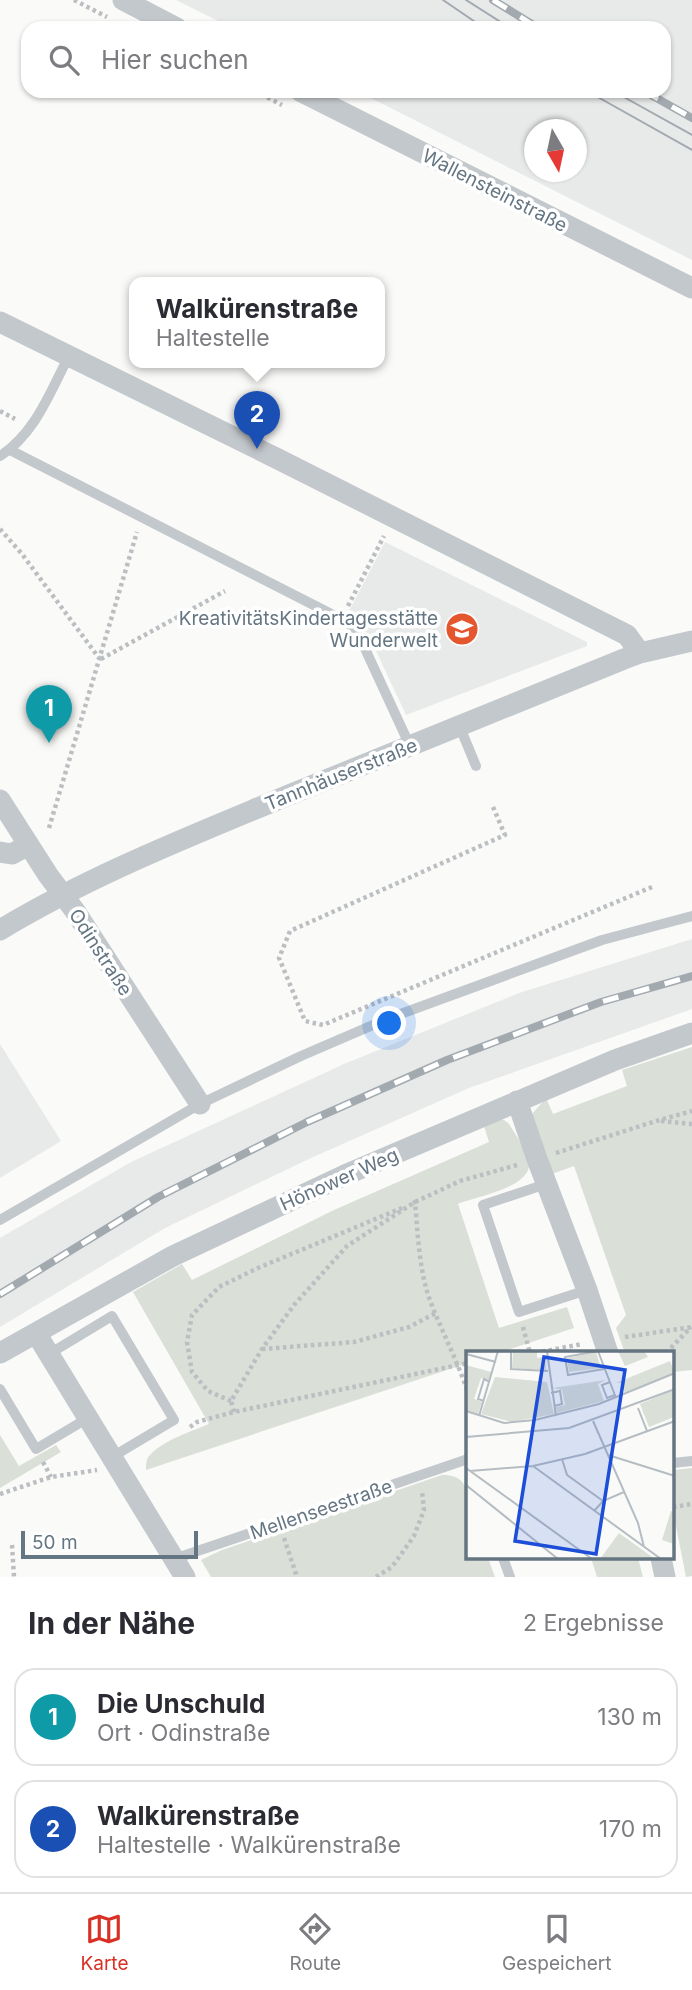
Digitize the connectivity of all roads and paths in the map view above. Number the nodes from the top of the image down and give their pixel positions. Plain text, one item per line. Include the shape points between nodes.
1 (74, 0) edge
2 (123, 0) edge
3 (116, 21) edge
4 (164, 21) edge
5 (314, 98) edge
6 (692, 288) edge
7 (0, 322) edge
8 (69, 356) junction
9 (5, 453) edge
10 (393, 517) junction
11 (141, 518) junction
12 (0, 528) edge
13 (225, 592) dead end
14 (342, 620) junction
15 (692, 640) edge
16 (640, 653) junction
17 (100, 659) junction
18 (459, 725) junction
19 (410, 746) junction
20 (476, 766) dead end
21 (0, 800) edge
22 (494, 807) dead end
23 (49, 828) dead end
24 (28, 845) junction
25 (0, 852) edge
26 (652, 887) dead end
27 (62, 894) junction
28 (692, 916) edge
29 (0, 930) edge
30 (692, 1033) edge
31 (517, 1101) junction
32 (200, 1104) junction
33 (692, 1111) edge
34 (656, 1121) junction
35 (692, 1124) edge
36 (537, 1159) junction
37 (546, 1184) junction
38 (415, 1202) junction
39 (0, 1220) edge
40 (587, 1290) junction
41 (519, 1312) junction
42 (436, 1313) junction
43 (692, 1326) edge
44 (36, 1333) junction
45 (606, 1346) edge
46 (262, 1349) junction
47 (531, 1351) edge
48 (553, 1351) edge
49 (668, 1351) edge
50 (0, 1353) edge
51 (49, 1354) junction
52 (466, 1363) edge
53 (458, 1364) junction
54 (466, 1387) edge
55 (0, 1389) edge
56 (231, 1401) junction
57 (234, 1412) junction
58 (88, 1418) junction
59 (186, 1429) dead end
60 (466, 1460) edge
61 (692, 1461) edge
62 (115, 1462) junction
63 (674, 1463) edge
64 (421, 1475) junction
65 (0, 1494) edge
66 (692, 1504) edge
67 (674, 1507) edge
68 (279, 1523) junction
69 (12, 1545) dead end
70 (504, 1560) edge
71 (180, 1568) edge
72 (14, 1577) edge
73 (297, 1577) edge
74 (376, 1577) edge
75 (510, 1577) edge

1 - 3 path
2 - 4 street
5 - 6 street, Wallensteinstraße
7 - 8 street
8 - 9 lane via 32,427
8 - 10 street
9 - 11 lane
10 - 14 path
10 - 16 street via 627,635
11 - 14 lane
11 - 17 path
12 - 17 path
13 - 17 path
14 - 19 lane via 361,640
15 - 16 street, Tannhäuserstraße
16 - 18 street, Tannhäuserstraße
17 - 23 path
18 - 19 street, Tannhäuserstraße
18 - 20 lane
19 - 27 street, Tannhäuserstraße
21 - 24 street, Odinstraße
22 - 26 path via 505,835 290,931 279,958 305,1021 323,1025
24 - 25 street via 12,854
24 - 27 street, Odinstraße
27 - 29 street, Tannhäuserstraße
27 - 32 street, Odinstraße
28 - 32 lane via 602,940 387,1019
30 - 31 street, Hönower Weg
31 - 36 street
31 - 44 street, Hönower Weg via 185,1251
32 - 39 lane
33 - 34 path
34 - 35 path
34 - 36 path
36 - 37 street
36 - 38 path via 460,1181
37 - 40 street
37 - 41 lane via 483,1205
38 - 42 path via 422,1263
38 - 46 path via 347,1246
38 - 56 path via 219,1287 192,1315 187,1342 192,1372 208,1391
40 - 41 lane
40 - 45 street
41 - 47 path
42 - 46 path via 409,1327 354,1342
42 - 53 path
43 - 45 path
43 - 49 path
44 - 50 street, Hönower Weg
44 - 51 street, Mellenseestraße
45 - 48 path
46 - 56 path
51 - 58 street, Mellenseestraße
51 - 62 lane via 112,1316 174,1420
52 - 53 path
53 - 54 path
53 - 57 path
55 - 58 lane via 36,1449
56 - 57 path
57 - 59 path
58 - 62 street, Mellenseestraße
60 - 64 lane, Mellenseestraße
61 - 63 lane
62 - 65 path
62 - 71 street, Mellenseestraße
64 - 68 lane, Mellenseestraße
64 - 74 path via 424,1510 414,1536 392,1567
66 - 67 path
68 - 71 lane, Mellenseestraße
68 - 73 path
69 - 72 path
70 - 75 lane

